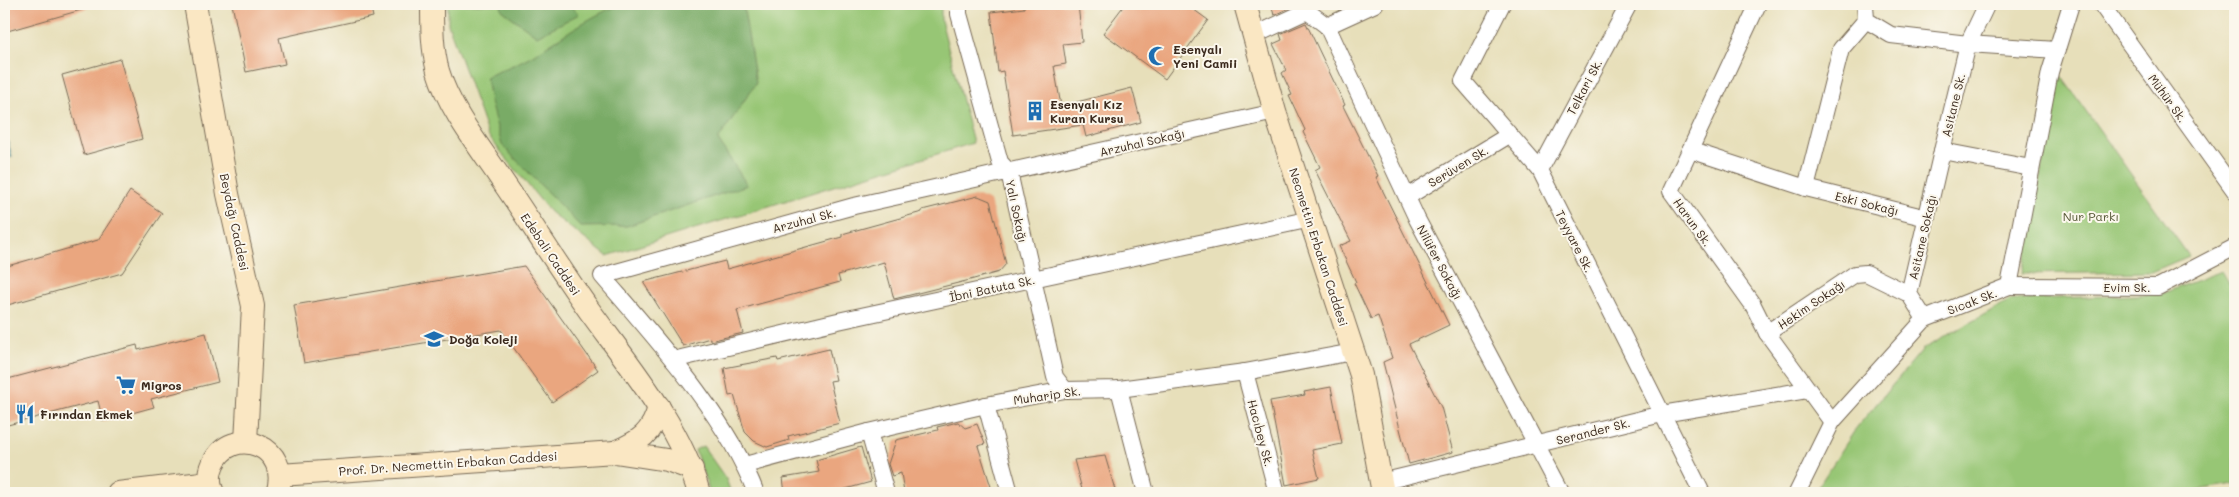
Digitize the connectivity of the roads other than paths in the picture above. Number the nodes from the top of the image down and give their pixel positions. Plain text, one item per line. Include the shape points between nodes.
1 (195, 4) edge
2 (432, 4) edge
3 (959, 4) edge
4 (1245, 4) edge
5 (1375, 4) edge
6 (1502, 4) edge
7 (1629, 4) edge
8 (1758, 4) edge
9 (1987, 4) edge
10 (2071, 4) edge
11 (2101, 4) edge
12 (1352, 9) edge
13 (1866, 12) edge
14 (1327, 26) junction
15 (1253, 36) junction
16 (1968, 44) junction
17 (2057, 50) junction
18 (1274, 112) junction
19 (1510, 135) junction
20 (1690, 150) junction
21 (1942, 151) junction
22 (2031, 168) junction
23 (1540, 170) junction
24 (1009, 172) junction
25 (1806, 188) junction
26 (2235, 191) edge
27 (1406, 197) junction
28 (1927, 218) junction
29 (1311, 219) junction
30 (2235, 247) edge
31 (1032, 279) junction
32 (2009, 286) junction
33 (1909, 294) junction
34 (1925, 319) junction
35 (1767, 333) junction
36 (1353, 352) junction
37 (673, 360) junction
38 (1245, 372) junction
39 (1119, 389) junction
40 (1065, 390) junction
41 (1807, 390) junction
42 (986, 405) junction
43 (659, 408) junction
44 (1662, 414) junction
45 (1832, 422) junction
46 (869, 432) junction
47 (246, 442) junction
48 (1537, 445) junction
49 (615, 452) junction
50 (745, 465) junction
51 (692, 469) junction
52 (279, 484) edge
53 (212, 488) edge
54 (1382, 488) edge
55 (118, 493) edge
56 (699, 493) edge
57 (756, 493) edge
58 (886, 493) edge
59 (1010, 493) edge
60 (1146, 493) edge
61 (1277, 493) edge
62 (1562, 493) edge
63 (1702, 493) edge
64 (1797, 493) edge

1 - 47 street, Beydağı Caddesi via 228,194 253,306
2 - 43 street, Edebali Caddesi via 434,51 447,93 579,296
3 - 24 street, Yalı Sokağı via 959,14 1000,162
4 - 15 street, Necmettin Erbakan Caddesi
5 - 12 street
6 - 19 street, Teyyare Sk. via 1463,81
7 - 23 street, Telkari Sk.
8 - 20 street, Harun Sk.
9 - 16 street, Asitane Sk.
10 - 17 street, Sıcak Sk.
11 - 26 street, Mühür Sk.
12 - 14 street
13 - 16 street via 1891,35
13 - 25 street via 1841,49
14 - 15 street via 1307,11
14 - 27 street, Nilüfer Sokağı
15 - 18 street, Necmettin Erbakan Caddesi
16 - 17 street
16 - 21 street, Asitane Sk.
17 - 22 street, Sıcak Sk.
18 - 24 street, Arzuhal Sokağı
18 - 29 street, Necmettin Erbakan Caddesi
19 - 23 street, Teyyare Sk.
19 - 27 street, Serüven Sk.
20 - 25 street, Eski Sokağı
20 - 35 street, Harun Sk. via 1671,192 1753,305
21 - 22 street, Asitane Sk.
21 - 28 street, Asitane Sokağı
22 - 32 street, Sıcak Sk.
23 - 44 street, Teyyare Sk.
24 - 31 street, Yalı Sokağı
24 - 37 street, Arzuhal Sk. via 854,206 602,276
25 - 28 street, Eski Sokağı
27 - 48 street, Nilüfer Sokağı
28 - 33 street, Asitane Sokağı
29 - 31 street, İbni Batuta Sk.
29 - 36 street, Necmettin Erbakan Caddesi
30 - 32 street, Evim Sk. via 2158,286
31 - 37 street, İbni Batuta Sk.
31 - 40 street, Yalı Sokağı via 1055,377
32 - 34 street, Sıcak Sk.
33 - 34 street, Asitane Sokağı
33 - 35 street, Hekim Sokağı via 1866,273 1855,274
34 - 45 street, Sıcak Sk.
35 - 41 street, Harun Sk.
36 - 38 street, Muharip Sk.
36 - 54 street, Necmettin Erbakan Caddesi via 1361,375
37 - 50 street
38 - 39 street, Muharip Sk.
38 - 61 street, Hacıbey Sk.
39 - 40 street, Muharip Sk.
39 - 60 street
40 - 42 street, Muharip Sk.
41 - 44 street, Serander Sk.
41 - 45 street, Harun Sk.
42 - 46 street, Muharip Sk.
42 - 59 street
43 - 49 street via 655,424 643,437
43 - 51 street, Edebali Caddesi via 678,436
44 - 48 street, Serander Sk.
44 - 63 street, Teyyare Sk.
45 - 64 street, Sıcak Sk.
46 - 50 street, Muharip Sk.
46 - 58 street
47 - 52 street via 266,449 273,456 278,465
47 - 53 street via 224,450 213,464
48 - 54 street, Serander Sk.
48 - 62 street, Nilüfer Sokağı
49 - 51 street via 667,460
49 - 52 street, Prof. Dr. Necmettin Erbakan Caddesi
50 - 57 street
51 - 56 street, Edebali Caddesi
53 - 55 street

